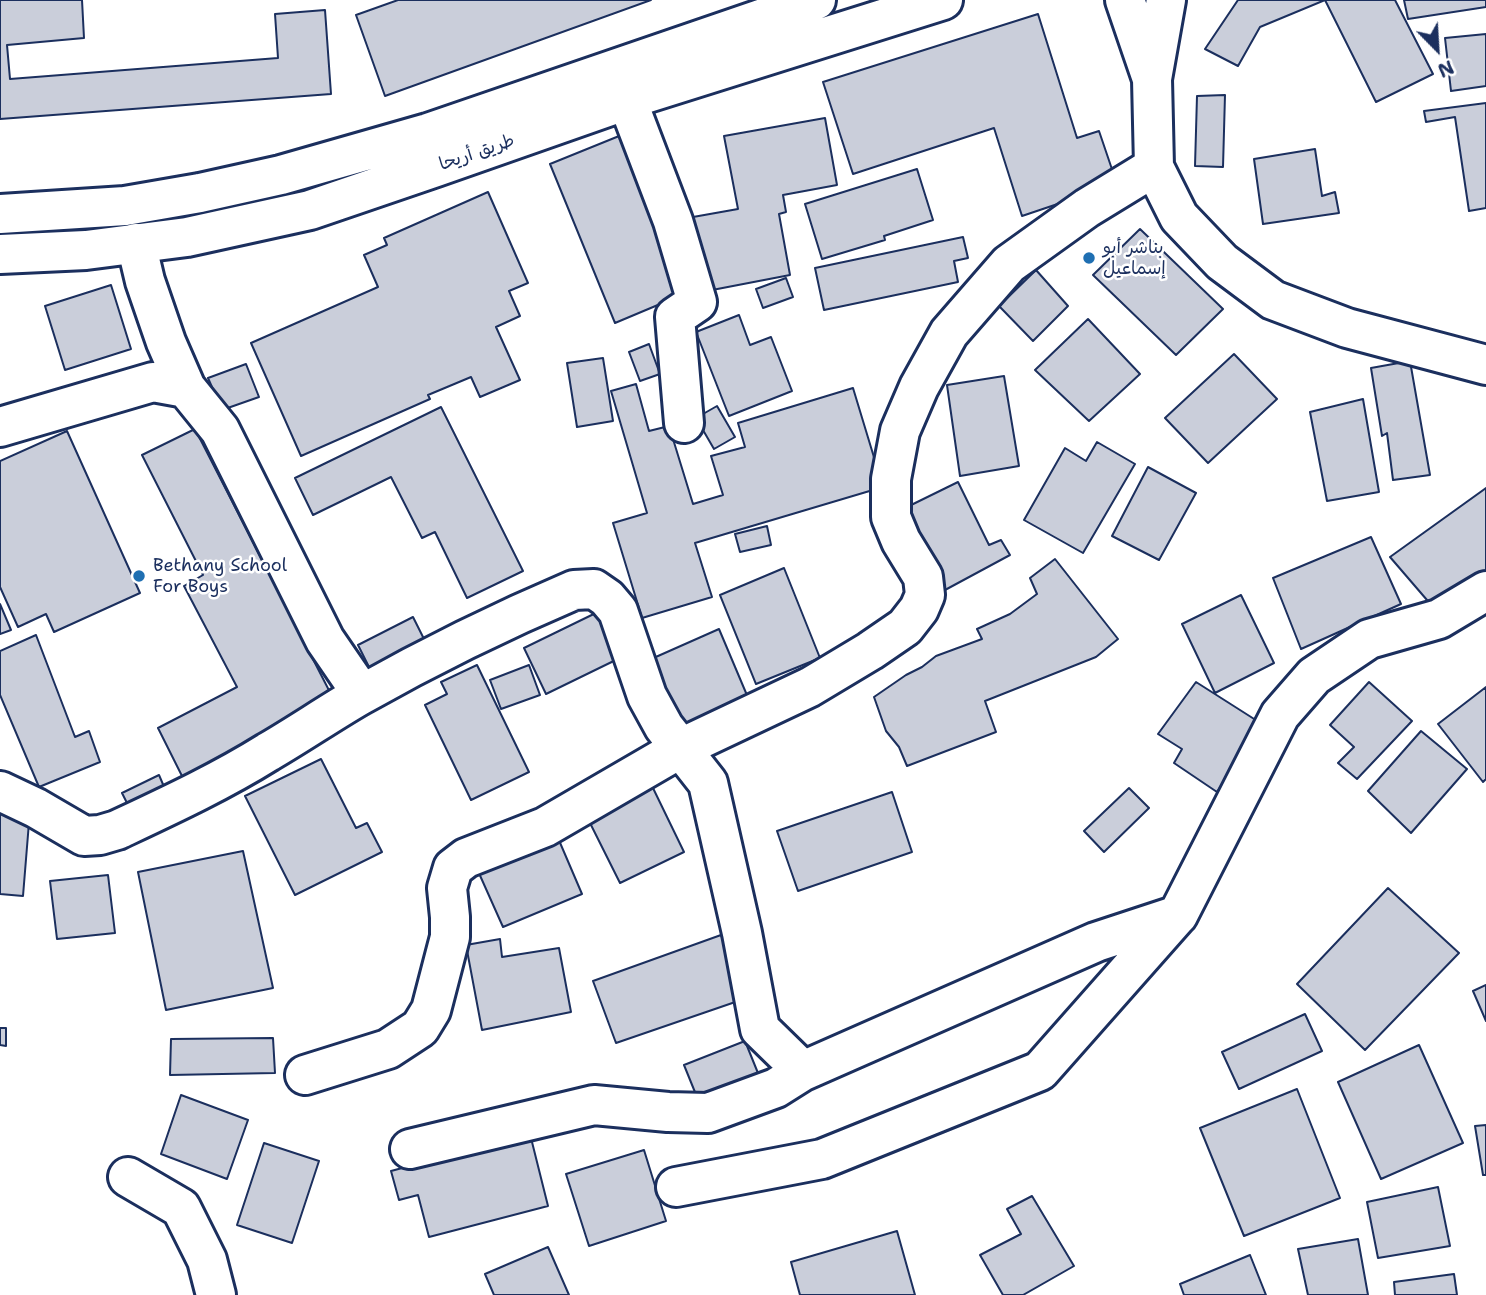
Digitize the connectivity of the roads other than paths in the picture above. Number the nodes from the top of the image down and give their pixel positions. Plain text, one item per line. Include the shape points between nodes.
1 (943, 0) edge
2 (1125, 0) edge
3 (1166, 0) edge
4 (808, 2) edge
5 (1152, 79) junction
6 (627, 100) junction
7 (1154, 167) junction
8 (0, 214) edge
9 (136, 243) junction
10 (0, 254) edge
11 (1486, 365) edge
12 (186, 388) junction
13 (684, 423) dead end
14 (0, 427) edge
15 (1486, 592) edge
16 (362, 694) junction
17 (681, 748) junction
18 (0, 791) edge
19 (1178, 915) junction
20 (803, 1071) junction
21 (305, 1075) dead end
22 (410, 1149) dead end
23 (128, 1177) dead end
24 (676, 1187) dead end
25 (216, 1295) edge

1 - 6 street, طريق أريحا
2 - 5 street
3 - 5 street
4 - 8 street, طريق أريحا via 428,133 281,174 124,206
5 - 7 street
6 - 9 street, طريق أريحا via 310,210 187,237
6 - 13 street via 673,221 697,302 675,317
7 - 11 street via 1179,217 1222,262 1273,300 1347,328
7 - 17 street via 1009,264 949,333 919,387 900,431 891,480 891,517 923,577 925,595 905,627 810,687
9 - 10 street, طريق أريحا
9 - 12 street via 166,342
12 - 14 street via 153,382
12 - 16 street via 220,430 324,640
15 - 19 street via 1439,618 1369,639 1314,676 1280,715
16 - 17 street via 540,604 574,590 594,589 618,611 647,696
16 - 18 street via 223,777 100,835 84,836
17 - 20 street via 708,783 760,1029
17 - 21 street via 545,827 466,858 453,868 447,888 450,937 431,1010 420,1028 388,1049
19 - 20 street via 1096,942
19 - 24 street via 1040,1071 822,1159
20 - 22 street via 776,1088 708,1113 594,1105
23 - 25 street via 181,1209 207,1260

